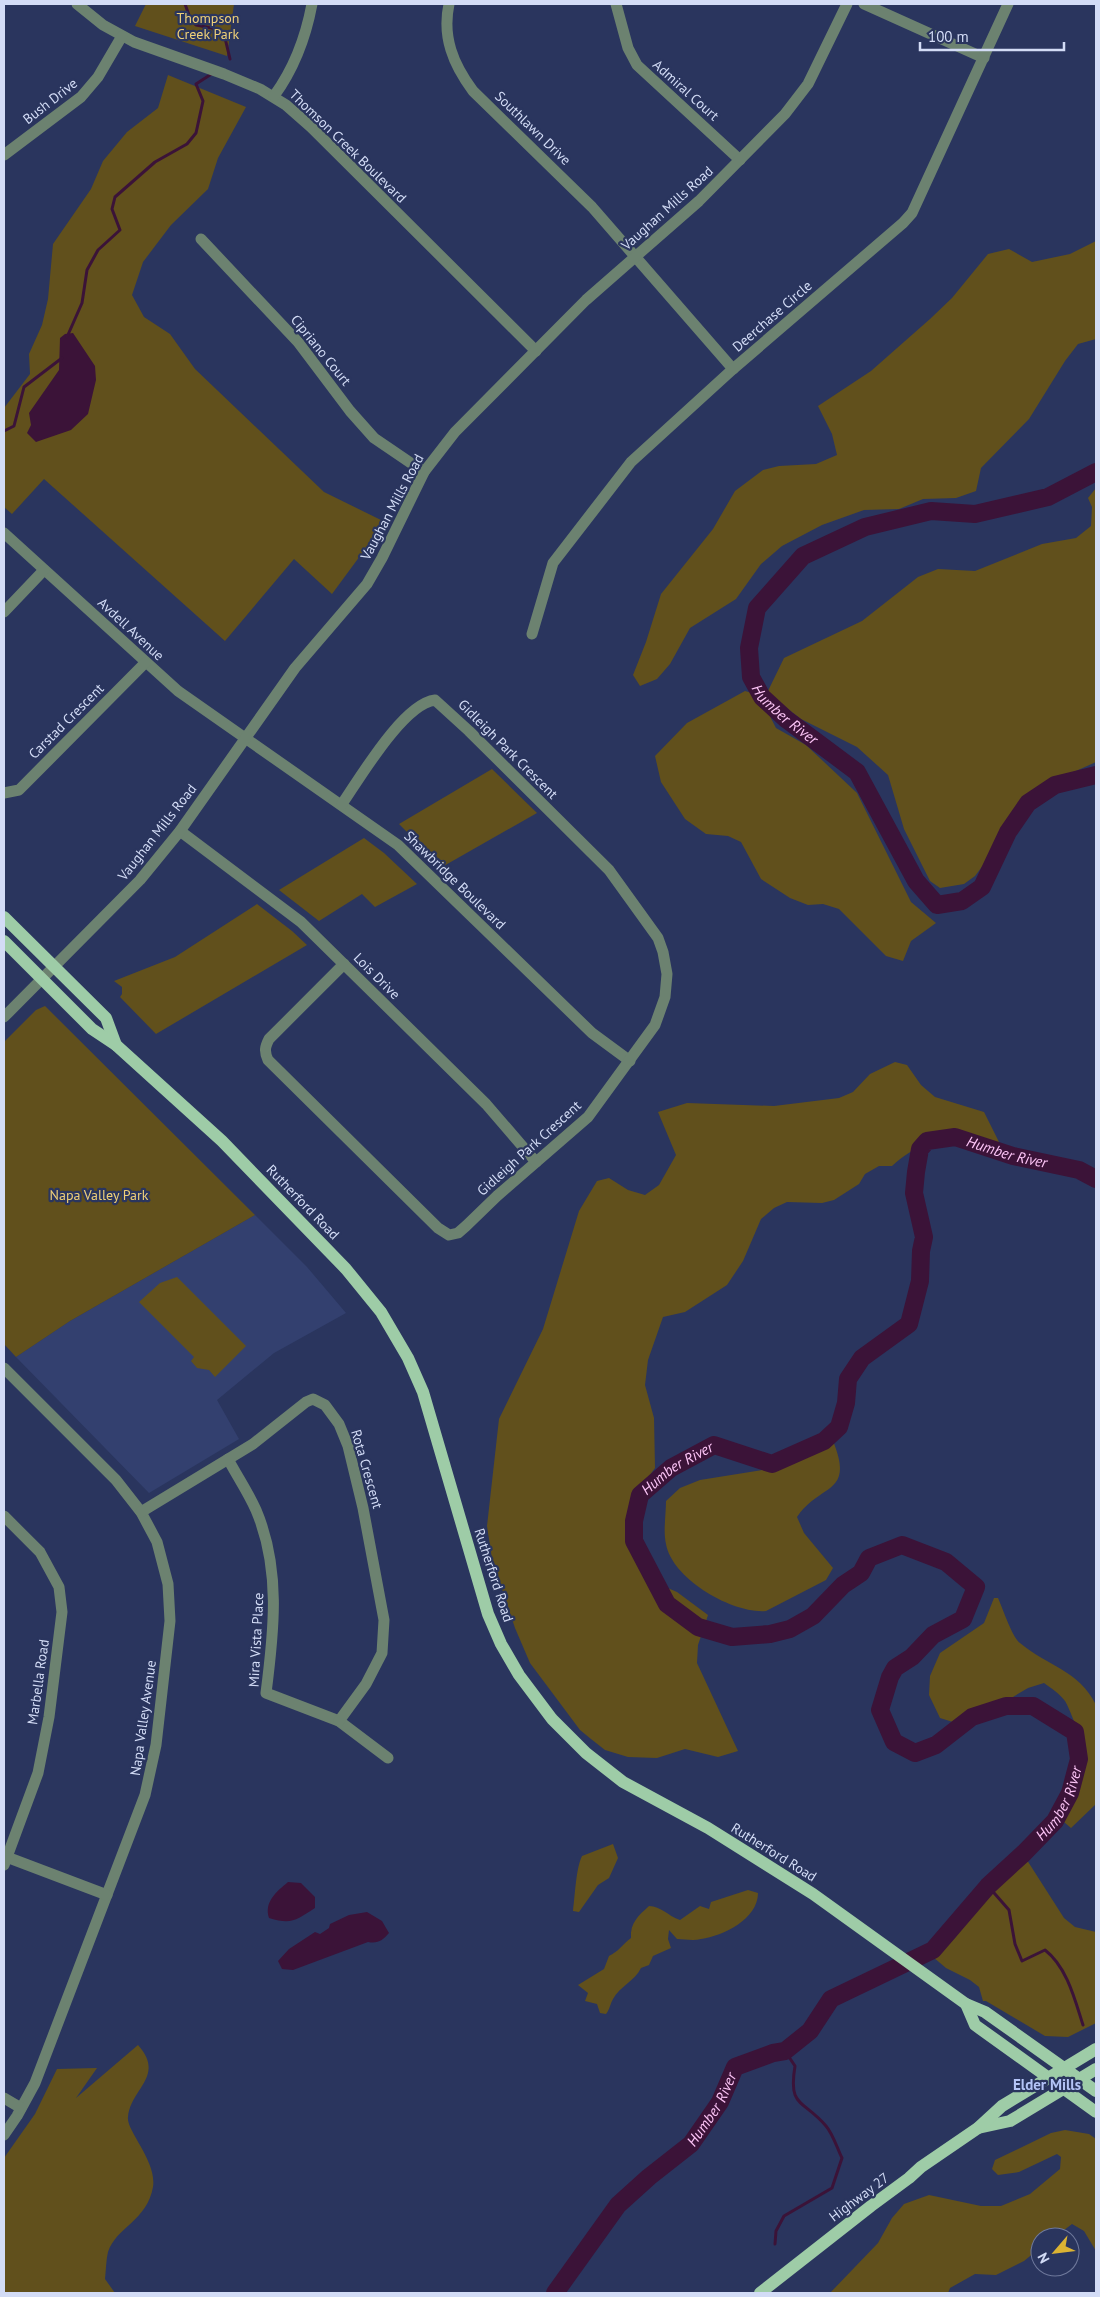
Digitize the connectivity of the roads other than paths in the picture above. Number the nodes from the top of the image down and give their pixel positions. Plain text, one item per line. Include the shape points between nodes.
1 (77, 4) edge
2 (312, 4) edge
3 (449, 4) edge
4 (616, 4) edge
5 (847, 4) edge
6 (864, 4) edge
7 (1008, 4) edge
8 (122, 36) junction
9 (984, 58) junction
10 (274, 96) junction
11 (4, 155) edge
12 (740, 160) junction
13 (201, 239) dead end
14 (635, 257) junction
15 (536, 351) junction
16 (733, 369) junction
17 (424, 472) junction
18 (4, 534) edge
19 (44, 570) junction
20 (4, 612) edge
21 (532, 634) dead end
22 (145, 662) junction
23 (246, 738) junction
24 (4, 793) edge
25 (342, 804) junction
26 (180, 831) junction
27 (4, 917) edge
28 (4, 941) edge
29 (344, 964) junction
30 (54, 967) junction
31 (42, 979) junction
32 (4, 1017) edge
33 (116, 1045) junction
34 (630, 1061) junction
35 (536, 1162) junction
36 (4, 1368) edge
37 (228, 1460) junction
38 (141, 1512) junction
39 (4, 1516) edge
40 (340, 1721) junction
41 (388, 1758) dead end
42 (5, 1860) edge
43 (107, 1895) junction
44 (966, 2004) junction
45 (1096, 2049) edge
46 (1063, 2068) junction
47 (1096, 2069) edge
48 (1047, 2078) junction
49 (1079, 2080) junction
50 (1063, 2089) junction
51 (1096, 2091) edge
52 (4, 2098) edge
53 (21, 2108) junction
54 (1096, 2112) edge
55 (978, 2128) junction
56 (4, 2134) edge
57 (760, 2293) edge

1 - 8 street, Thomson Creek Boulevard
2 - 10 street via 308,27 285,81
3 - 14 street, Southlawn Drive via 446,25 458,71 473,90 592,207
4 - 12 street, Admiral Court via 628,48 637,66
5 - 12 street, Vaughan Mills Road via 804,90
6 - 9 street
7 - 9 street, Deerchase Circle
8 - 10 street, Thomson Creek Boulevard
8 - 11 street, Bush Drive via 92,86
9 - 16 street, Deerchase Circle via 912,213
10 - 15 street, Thomson Creek Boulevard via 310,127
12 - 14 street, Vaughan Mills Road via 699,202
13 - 17 street, Cipriano Court via 298,342 374,438
14 - 15 street, Vaughan Mills Road via 586,300
14 - 16 street, Southlawn Drive
15 - 17 street, Vaughan Mills Road via 456,432
16 - 21 street, Deerchase Circle via 631,462 566,544 554,564
17 - 23 street, Vaughan Mills Road via 374,574 294,668
18 - 19 street, Avdell Avenue
19 - 20 street
19 - 22 street, Avdell Avenue
22 - 23 street, Avdell Avenue via 178,691
22 - 24 street, Carstad Crescent via 19,790
23 - 25 street, Shawbridge Boulevard
23 - 26 street, Vaughan Mills Road
25 - 34 street, Shawbridge Boulevard via 398,845 592,1033
25 - 34 street, Gidleigh Park Crescent via 400,724 423,704 435,700 442,704 604,864 658,938 666,966 665,997 651,1032
26 - 29 street, Lois Drive via 290,913
26 - 30 street, Vaughan Mills Road via 140,880
27 - 30 main road, Rutherford Road
28 - 31 main road, Rutherford Road
29 - 35 street, Lois Drive via 486,1104
29 - 35 street, Gidleigh Park Crescent via 270,1039 265,1047 268,1060 449,1235 466,1226
30 - 31 street, Vaughan Mills Road
30 - 33 main road, Rutherford Road via 106,1018
31 - 32 street
31 - 33 main road, Rutherford Road via 92,1029
33 - 44 main road, Rutherford Road via 222,1141 346,1269 381,1312 408,1358 425,1398 488,1614 519,1675 552,1719 586,1753 622,1782 708,1828 813,1894
34 - 35 street, Gidleigh Park Crescent via 588,1118
36 - 38 street, Napa Valley Avenue via 110,1474
37 - 38 street, Rota Crescent
37 - 40 street, Mira Vista Place via 256,1510 273,1567 274,1634 266,1694
37 - 40 street, Rota Crescent via 313,1399 325,1405 339,1424 348,1446 363,1508 384,1620 382,1653 366,1684
38 - 43 street, Napa Valley Avenue via 157,1542 165,1569 170,1621 151,1775
39 - 42 street, Marbella Road via 40,1552 59,1587 62,1612 49,1718 38,1773
40 - 41 street, Mira Vista Place
42 - 43 street
43 - 53 street, Napa Valley Avenue via 44,2061
44 - 46 main road, Rutherford Road via 985,2012
44 - 48 main road, Rutherford Road via 975,2025
45 - 46 main road, Highway 27
46 - 48 main road, Highway 27
46 - 49 main road, Rutherford Road
47 - 49 main road, Highway 27
48 - 50 main road, Rutherford Road
48 - 55 main road, Highway 27 via 1002,2106
49 - 50 main road, Highway 27
49 - 51 main road, Rutherford Road
50 - 54 main road, Rutherford Road
50 - 55 main road, Highway 27 via 1010,2121
52 - 53 street
53 - 56 street, Napa Valley Avenue
55 - 57 main road, Highway 27 via 921,2166 910,2178

